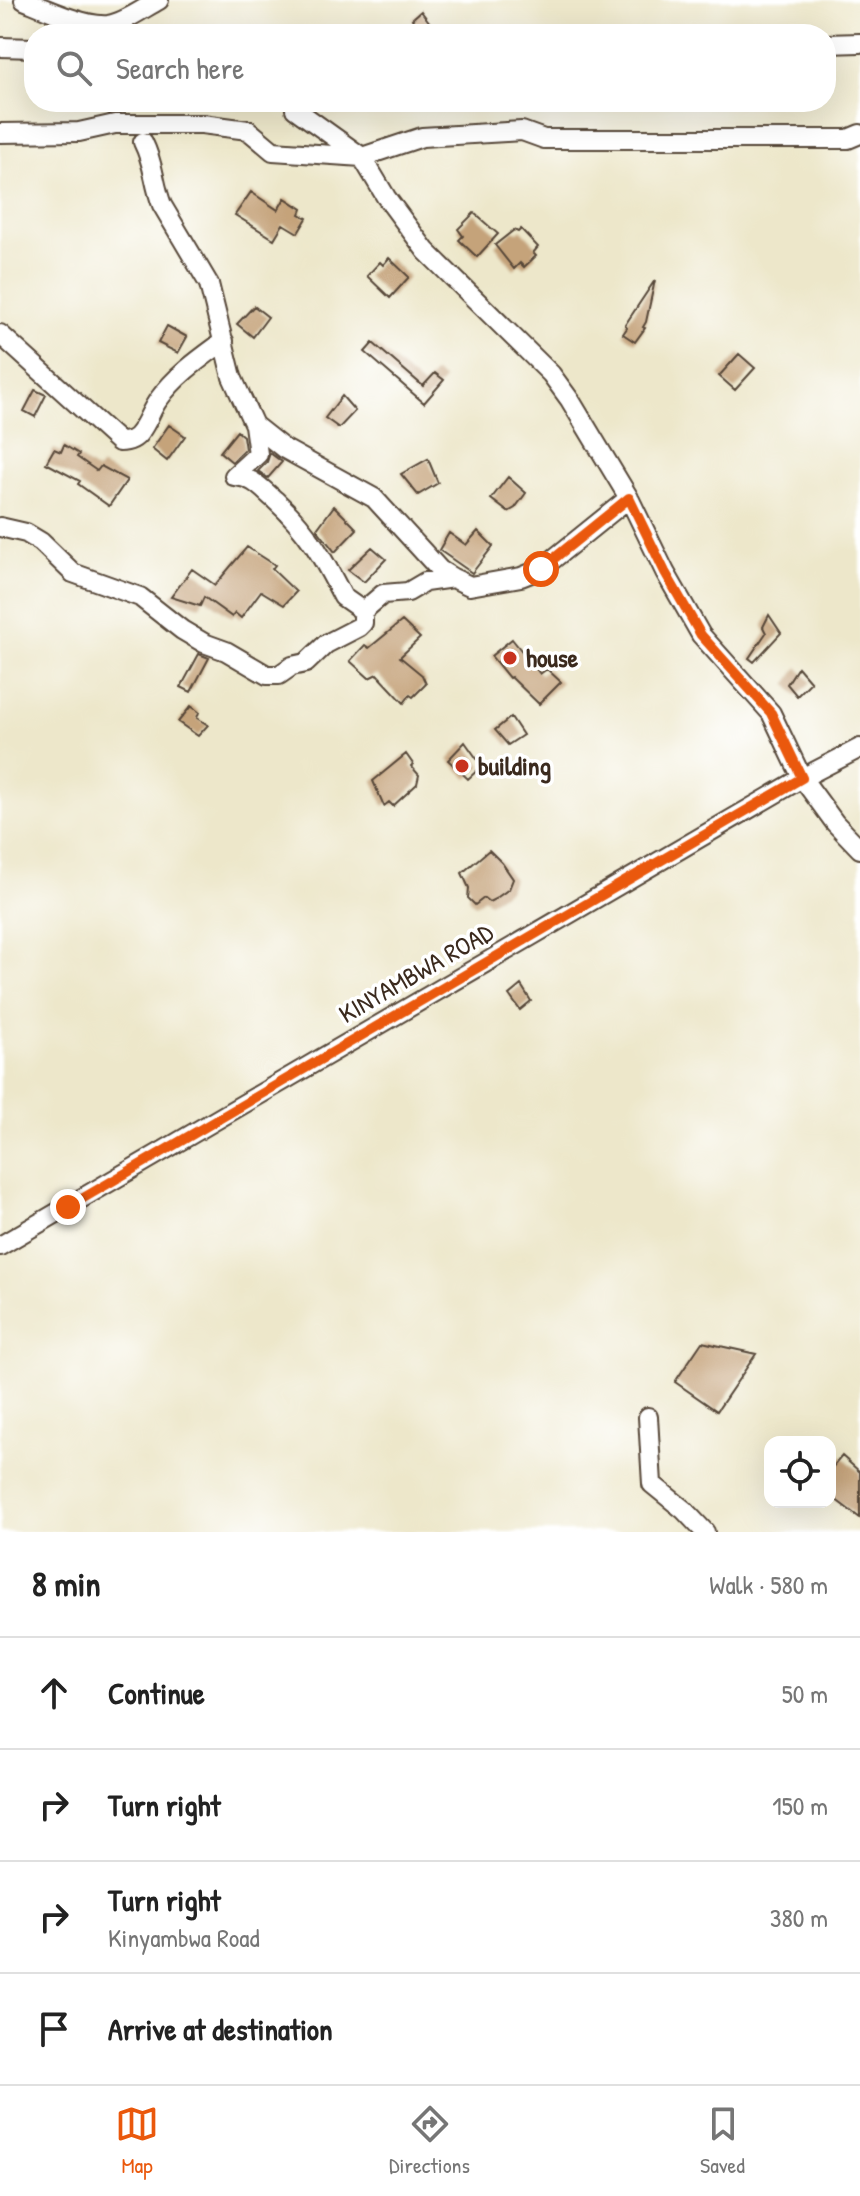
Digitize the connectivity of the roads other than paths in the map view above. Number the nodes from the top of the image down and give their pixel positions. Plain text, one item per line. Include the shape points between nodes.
1 (24, 0) edge
2 (159, 0) edge
3 (96, 24) edge
4 (113, 24) edge
5 (860, 43) edge
6 (836, 44) edge
7 (0, 47) edge
8 (24, 48) edge
9 (299, 112) edge
10 (0, 133) edge
11 (860, 134) edge
12 (143, 142) dead end
13 (362, 157) junction
14 (0, 334) edge
15 (224, 341) junction
16 (254, 425) junction
17 (629, 498) junction
18 (0, 527) edge
19 (453, 578) junction
20 (363, 611) junction
21 (860, 748) edge
22 (802, 778) junction
23 (860, 849) edge
24 (0, 1246) edge
25 (648, 1417) dead end
26 (705, 1532) edge

1 - 3 street
2 - 4 street
5 - 6 street
7 - 8 street
9 - 13 street
10 - 13 street via 202,124 248,130 273,151
11 - 13 street via 848,139 544,139 522,131 422,137
12 - 15 street via 162,205 209,284
13 - 17 street via 426,251 551,374
14 - 15 street via 119,442 135,439 176,379
15 - 16 street via 232,377
16 - 19 street via 283,448 374,498
16 - 20 street via 258,454 234,476 249,477 297,520 343,597
17 - 19 street via 541,569 470,586
17 - 22 street via 701,635 771,713
18 - 20 street via 26,533 73,573 140,597 182,630 267,675 306,663 326,644 359,627
19 - 20 street via 383,594
21 - 22 street, KINYAMBWA ROAD
22 - 23 street
22 - 24 street, KINYAMBWA ROAD
25 - 26 street via 652,1484

